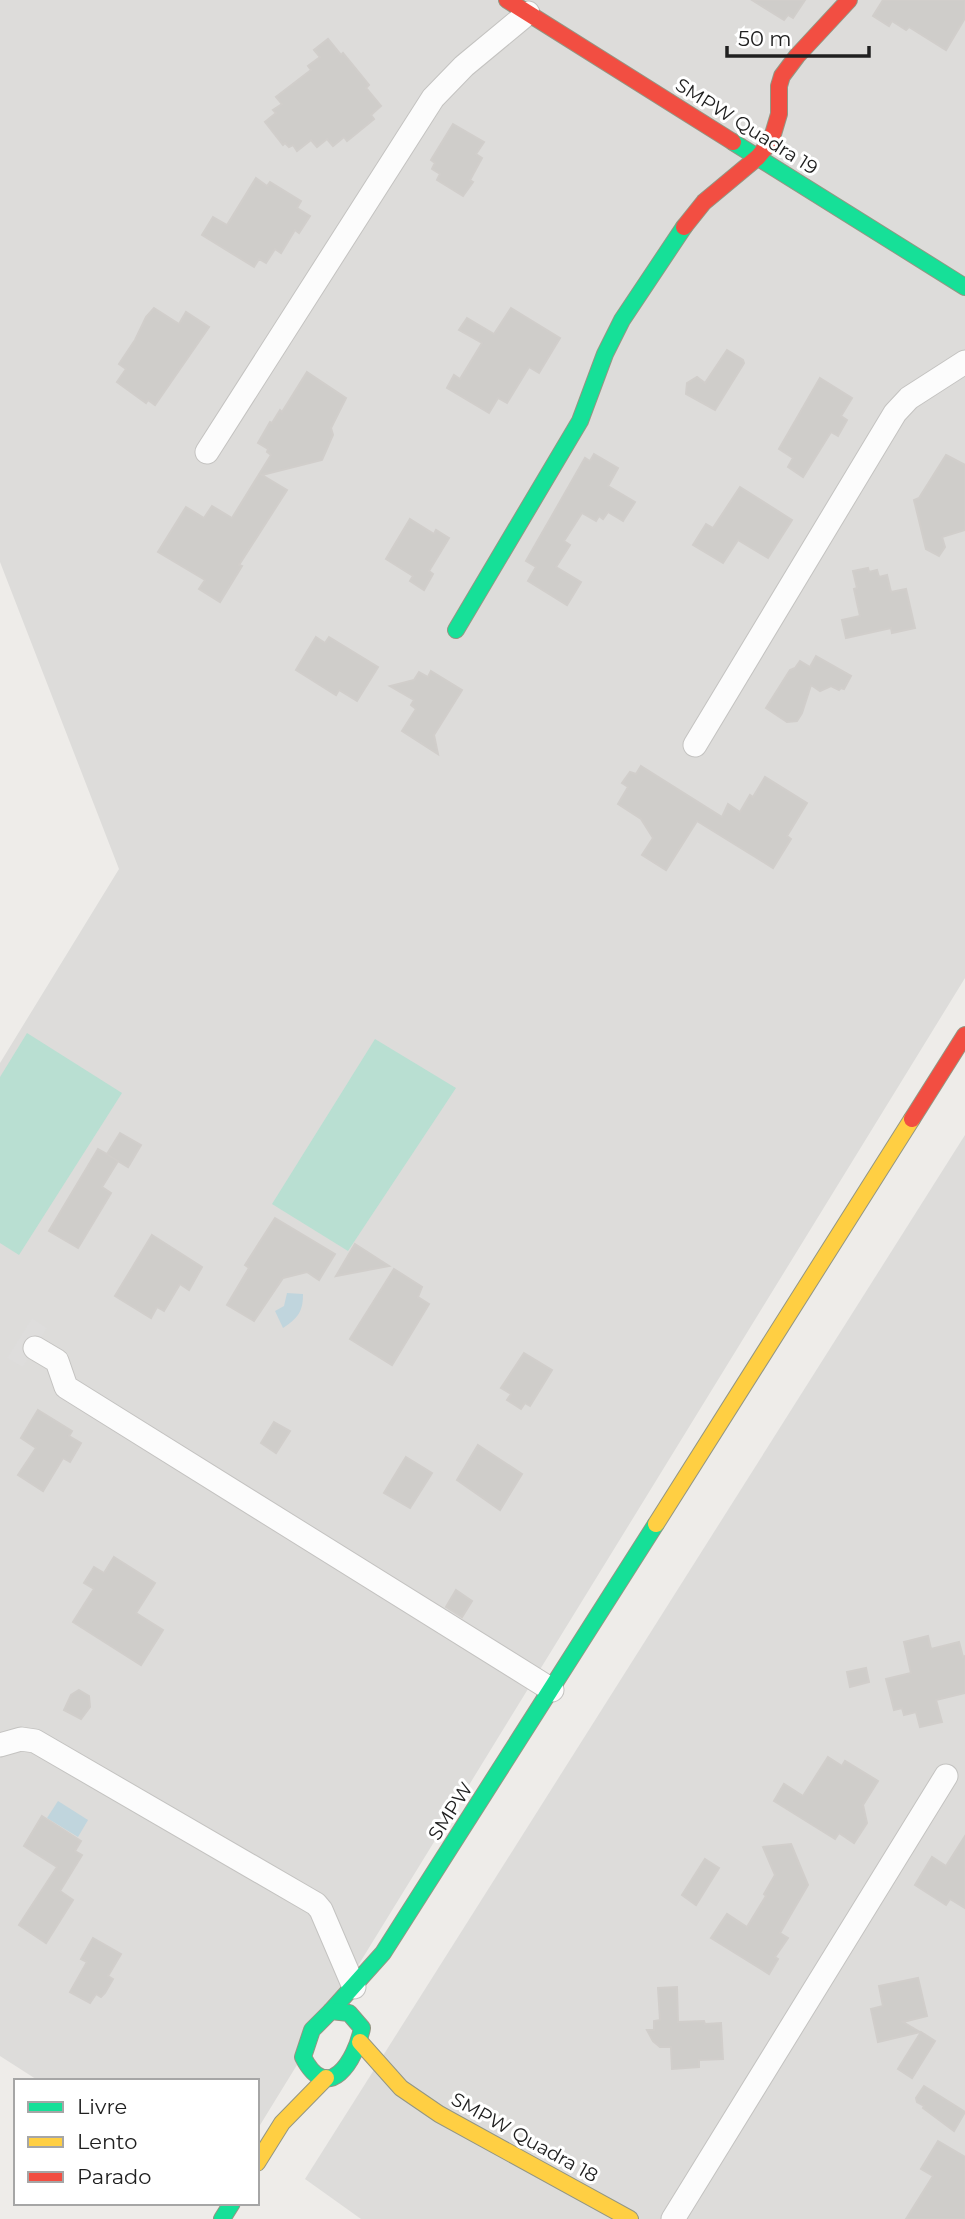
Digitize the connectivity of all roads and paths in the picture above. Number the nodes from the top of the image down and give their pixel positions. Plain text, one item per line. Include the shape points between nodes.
1 (508, 0) edge
2 (849, 0) edge
3 (528, 13) junction
4 (758, 157) junction
5 (965, 286) edge
6 (965, 362) edge
7 (207, 452) dead end
8 (456, 630) dead end
9 (695, 745) dead end
10 (965, 1035) edge
11 (35, 1348) dead end
12 (552, 1690) junction
13 (0, 1745) edge
14 (946, 1776) dead end
15 (363, 1988) junction
16 (331, 2011) junction
17 (362, 2028) junction
18 (299, 2070) junction
19 (340, 2076) junction
20 (377, 2082) dead end
21 (401, 2088) junction
22 (282, 2123) junction
23 (259, 2159) edge
24 (630, 2219) edge
25 (673, 2219) edge

1 - 3 street, SMPW Quadra 19
2 - 4 street via 782,76 776,128
3 - 4 street, SMPW Quadra 19
3 - 7 street via 433,98
4 - 5 street, SMPW Quadra 19
4 - 8 street via 704,202 622,320 580,421
6 - 9 street via 909,398 895,413
10 - 12 street, SMPW
11 - 12 street via 57,1361 66,1387
12 - 15 street, SMPW
13 - 15 street via 21,1739 35,1741 316,1904
14 - 25 street
15 - 16 street, SMPW
16 - 17 street, SMPW Quadra 18 via 349,2013
16 - 18 street, SMPW via 312,2030
17 - 19 street via 351,2061
17 - 21 street, SMPW Quadra 18
18 - 19 street
18 - 22 street
19 - 22 street
20 - 21 street, SMPW Quadra 18
21 - 24 street, SMPW Quadra 18 via 439,2114
22 - 23 street

